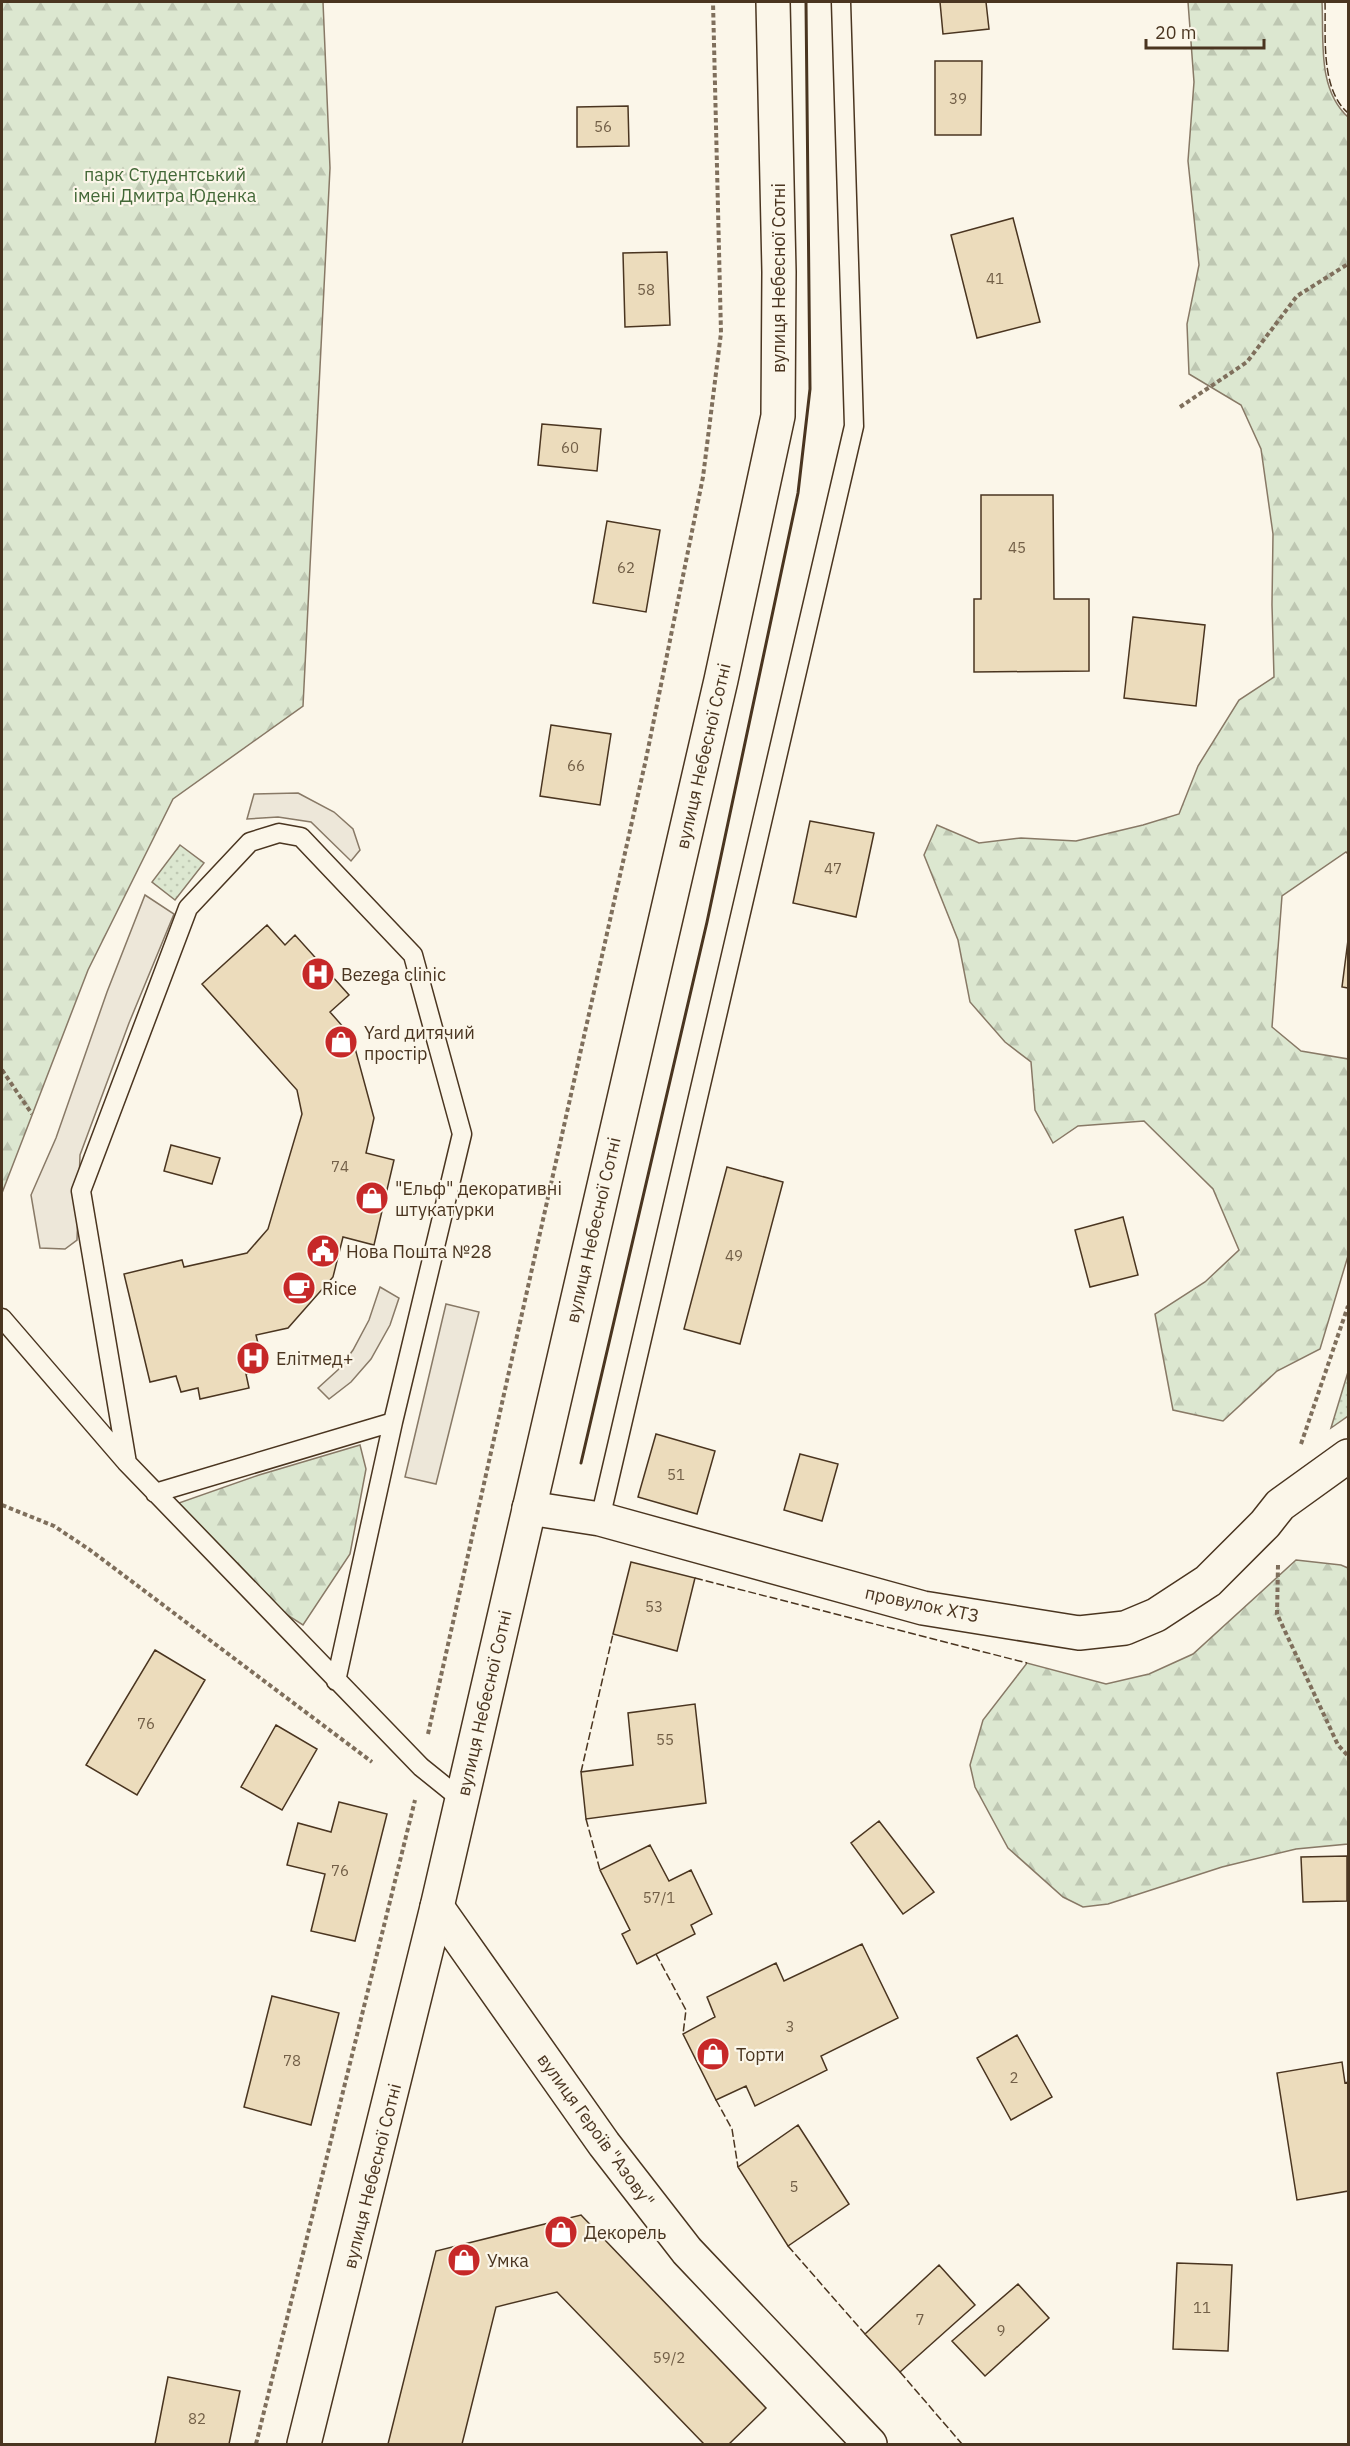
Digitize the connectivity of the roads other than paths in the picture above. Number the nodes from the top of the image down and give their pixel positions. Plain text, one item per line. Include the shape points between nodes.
1 (773, 2) edge
2 (841, 2) edge
3 (2, 1318) edge
4 (393, 1422) junction
5 (1348, 1456) edge
6 (127, 1463) junction
7 (155, 1493) junction
8 (529, 1508) junction
9 (600, 1519) junction
10 (336, 1681) junction
11 (462, 1800) junction
12 (437, 1907) junction
13 (304, 2445) edge
14 (870, 2445) edge

1 - 8 main road, вулиця Небесної Сотні via 778,416 721,680
2 - 9 lane via 854,426
3 - 6 lane
4 - 6 lane via 462,1134 413,955 301,837 279,833 250,842 188,908 81,1191
4 - 7 lane
4 - 10 lane
5 - 9 main road, провулок ХТЗ via 1280,1505 1208,1581 1156,1615 1125,1628 1079,1633 923,1608
6 - 7 lane
7 - 10 lane
8 - 9 main road, провулок ХТЗ
8 - 11 main road, вулиця Небесної Сотні
10 - 11 lane via 421,1767
11 - 12 main road, вулиця Небесної Сотні
12 - 13 main road, вулиця Небесної Сотні
12 - 14 main road, вулиця Героїв "Азову" via 604,2144 687,2251

